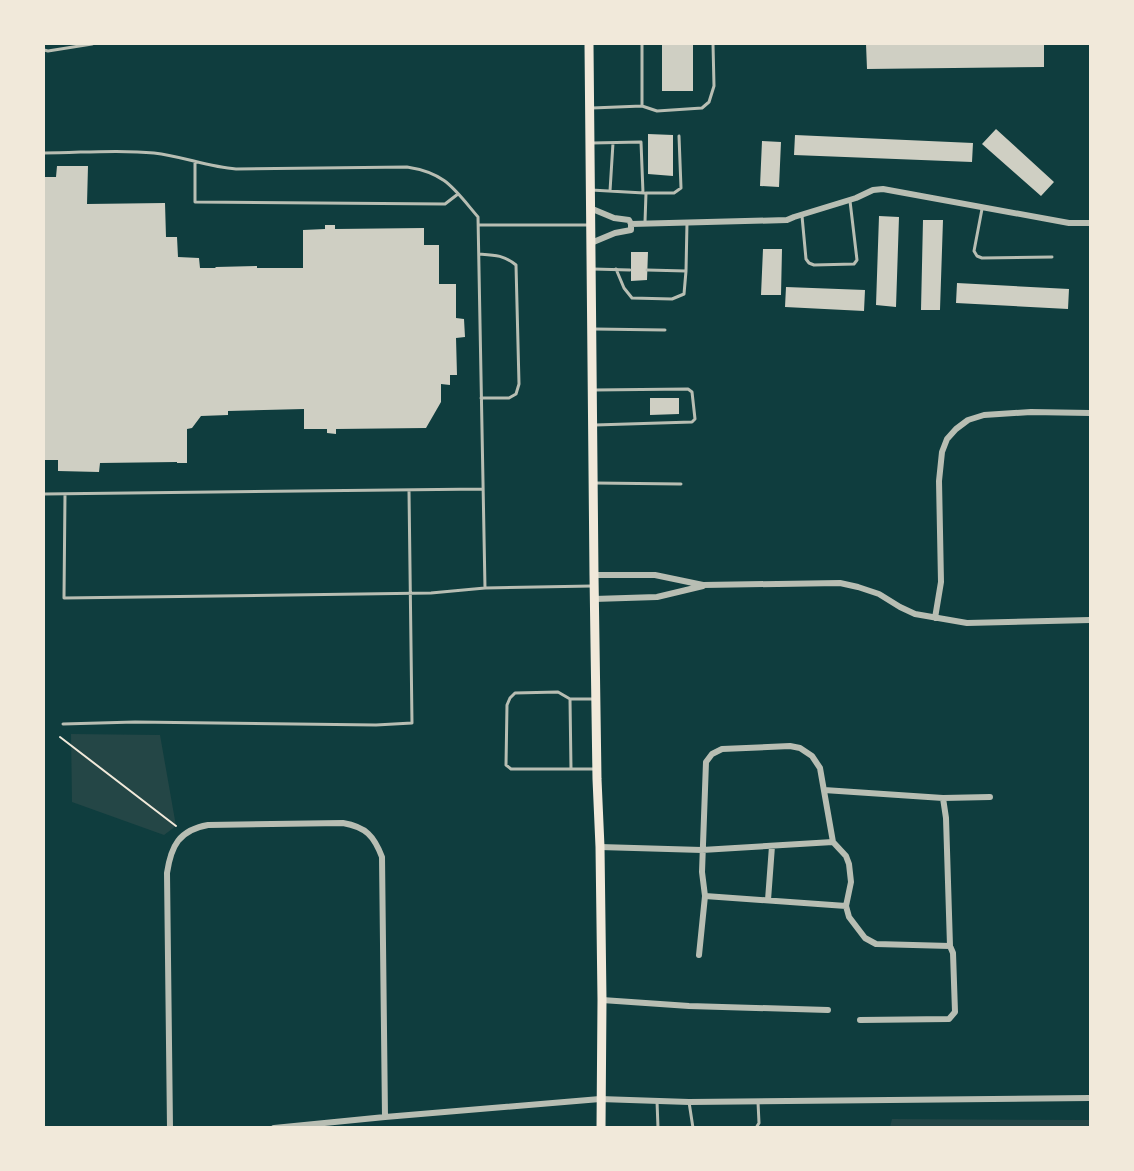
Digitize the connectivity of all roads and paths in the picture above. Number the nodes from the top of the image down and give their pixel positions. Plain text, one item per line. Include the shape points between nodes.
1 (92, 44) edge
2 (590, 44) edge
3 (642, 44) edge
4 (713, 44) edge
5 (44, 50) edge
6 (642, 106) junction
7 (590, 108) junction
8 (680, 136) dead end
9 (590, 143) junction
10 (613, 143) junction
11 (44, 153) edge
12 (195, 162) junction
13 (590, 190) junction
14 (610, 191) junction
15 (645, 193) junction
16 (458, 194) junction
17 (850, 200) junction
18 (983, 207) junction
19 (590, 208) junction
20 (802, 214) junction
21 (687, 223) junction
22 (1090, 223) edge
23 (631, 224) junction
24 (645, 224) junction
25 (478, 225) junction
26 (591, 225) junction
27 (591, 243) junction
28 (479, 254) junction
29 (1052, 257) dead end
30 (591, 268) junction
31 (616, 269) junction
32 (630, 270) dead end
33 (648, 270) dead end
34 (686, 271) junction
35 (592, 329) junction
36 (665, 330) dead end
37 (592, 390) junction
38 (481, 398) junction
39 (1090, 413) edge
40 (593, 425) junction
41 (593, 483) junction
42 (681, 484) dead end
43 (483, 489) junction
44 (409, 491) junction
45 (44, 494) edge
46 (65, 494) junction
47 (594, 575) junction
48 (703, 585) junction
49 (594, 586) junction
50 (485, 588) junction
51 (410, 594) junction
52 (594, 599) junction
53 (935, 618) junction
54 (1090, 620) edge
55 (570, 699) junction
56 (596, 699) junction
57 (63, 724) dead end
58 (60, 737) dead end
59 (571, 769) junction
60 (597, 769) junction
61 (824, 790) junction
62 (990, 797) dead end
63 (943, 798) junction
64 (176, 826) dead end
65 (833, 842) junction
66 (772, 846) junction
67 (600, 847) junction
68 (702, 850) junction
69 (705, 896) junction
70 (768, 900) junction
71 (846, 906) junction
72 (950, 946) junction
73 (699, 956) dead end
74 (602, 1000) junction
75 (828, 1010) dead end
76 (860, 1020) dead end
77 (1090, 1098) edge
78 (600, 1099) junction
79 (657, 1101) junction
80 (758, 1101) junction
81 (689, 1102) junction
82 (385, 1117) junction
83 (170, 1128) edge
84 (274, 1128) edge
85 (601, 1128) edge
86 (658, 1128) edge
87 (693, 1128) edge
88 (756, 1128) edge

1 - 5 lane
2 - 7 main road
3 - 6 lane
4 - 6 lane via 714,86 709,102 702,108 657,111
6 - 7 lane
7 - 9 main road
8 - 15 lane via 681,188 674,193
9 - 10 lane
9 - 13 main road
10 - 14 lane
10 - 15 lane via 641,142
11 - 12 lane via 158,153
12 - 16 lane via 236,169 414,168 437,175
12 - 16 lane via 195,202 445,204
13 - 14 lane
13 - 19 main road
14 - 15 lane
15 - 24 lane
16 - 25 lane via 478,217
17 - 18 street via 883,189
17 - 20 street
17 - 20 lane via 857,260 854,264 809,263
18 - 22 street via 1069,223
18 - 29 lane via 974,251 977,256
19 - 23 street
19 - 26 main road
20 - 21 street via 787,220
21 - 24 street
21 - 34 lane
23 - 24 street
23 - 27 street via 631,230
25 - 26 lane
25 - 28 lane
26 - 27 main road
27 - 30 main road
28 - 38 lane
28 - 38 lane via 497,255 516,265 519,384 516,394 509,398
30 - 31 lane
30 - 35 main road
31 - 32 lane
31 - 34 lane via 632,298 672,299 684,294
33 - 34 lane
35 - 36 lane
35 - 37 main road
37 - 40 main road
37 - 40 lane via 688,389 692,392 694,419 692,423
38 - 43 lane
39 - 53 street via 984,415 968,420 947,439 939,481 941,582
40 - 41 main road
41 - 42 lane
41 - 47 main road
43 - 44 lane
43 - 50 lane
44 - 46 lane
44 - 51 lane
45 - 46 lane
46 - 51 lane via 64,597
47 - 48 street via 655,575
47 - 49 main road
48 - 52 street via 657,597
48 - 53 street via 840,584 879,594 915,614
49 - 50 lane
49 - 52 main road
50 - 51 lane
51 - 57 lane via 412,723
52 - 56 main road
53 - 54 street via 968,623
55 - 56 lane
55 - 59 lane
55 - 59 lane via 558,692 515,693 510,698 506,765 511,769
56 - 60 main road
58 - 64 path
59 - 60 lane
60 - 67 main road
61 - 63 street
61 - 65 street
61 - 68 street via 820,768 800,748 722,749 706,762
62 - 63 street
63 - 72 street
65 - 66 street
65 - 71 street via 849,864 851,882
66 - 68 street
66 - 70 street
67 - 68 street
67 - 74 main road
68 - 69 street
69 - 70 street
69 - 73 street
70 - 71 street
71 - 72 street via 860,933 876,944
72 - 76 street via 955,1012 949,1019
74 - 75 street
74 - 78 main road
77 - 80 street
78 - 79 street
78 - 82 street
78 - 85 main road
79 - 81 street
79 - 86 lane
80 - 81 street
80 - 88 lane
81 - 87 lane
82 - 83 street via 382,857 377,844 362,829 343,823 208,825 190,829 174,846 167,873
82 - 84 street

